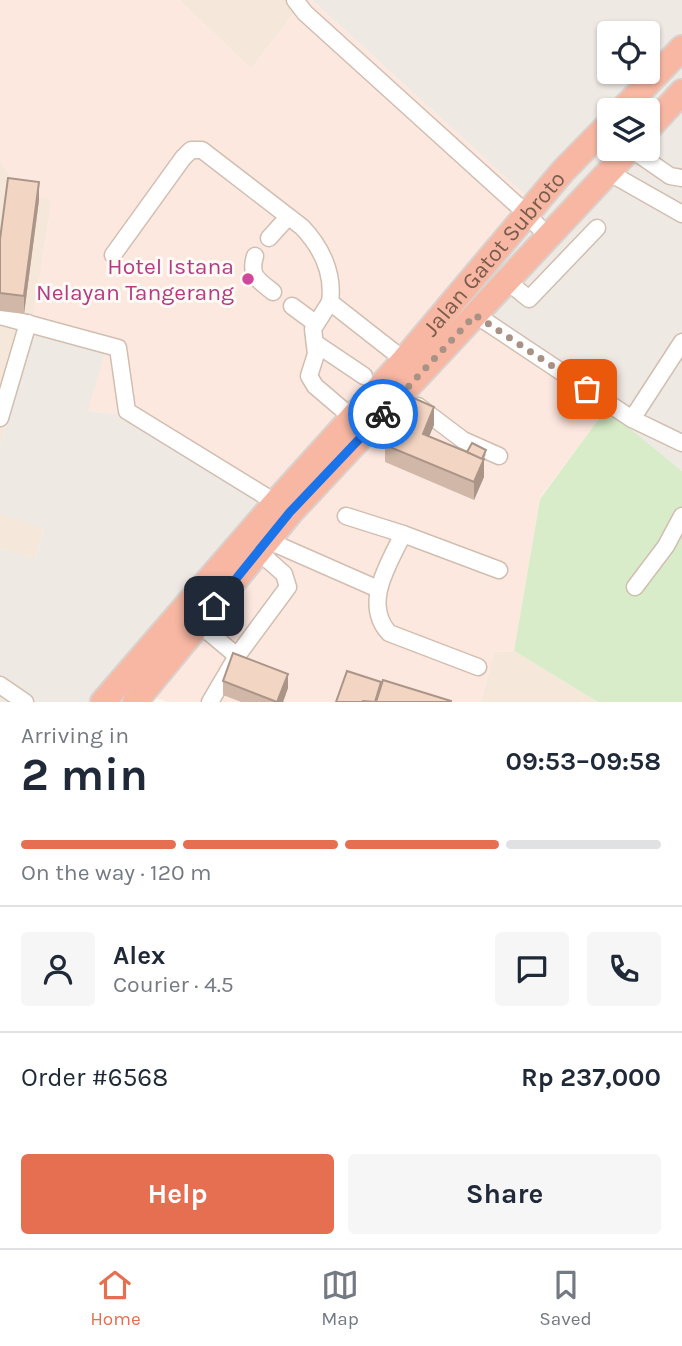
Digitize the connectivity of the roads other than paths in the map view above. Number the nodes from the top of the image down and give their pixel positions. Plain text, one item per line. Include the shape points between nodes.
1 (295, 0) edge
2 (682, 48) edge
3 (682, 92) edge
4 (634, 98) edge
5 (660, 116) edge
6 (597, 137) edge
7 (619, 161) edge
8 (648, 161) edge
9 (608, 172) junction
10 (682, 178) edge
11 (527, 214) junction
12 (682, 214) edge
13 (288, 217) junction
14 (597, 228) dead end
15 (269, 238) dead end
16 (542, 244) junction
17 (113, 255) dead end
18 (255, 256) dead end
19 (559, 269) junction
20 (507, 281) junction
21 (273, 292) dead end
22 (330, 302) junction
23 (292, 306) dead end
24 (475, 315) junction
25 (0, 316) edge
26 (28, 323) junction
27 (315, 323) junction
28 (682, 342) edge
29 (315, 343) junction
30 (404, 360) junction
31 (364, 376) dead end
32 (402, 392) junction
33 (342, 410) dead end
34 (0, 418) edge
35 (632, 419) junction
36 (682, 443) edge
37 (499, 456) dead end
38 (283, 507) junction
39 (346, 516) dead end
40 (682, 516) edge
41 (403, 534) junction
42 (259, 542) junction
43 (499, 570) dead end
44 (635, 587) dead end
45 (378, 589) junction
46 (199, 624) junction
47 (237, 656) junction
48 (478, 667) dead end
49 (0, 685) edge
50 (25, 702) edge
51 (103, 702) edge
52 (135, 702) edge
53 (210, 702) edge

1 - 11 street
2 - 4 highway
3 - 5 highway
6 - 11 highway, Jalan Gatot Subroto
7 - 9 highway, Jalan Gatot Subroto
8 - 10 street via 670,176
9 - 12 street
9 - 16 highway, Jalan Gatot Subroto
11 - 16 street
11 - 30 highway, Jalan Gatot Subroto
13 - 15 street
13 - 17 street via 202,150 191,150
13 - 22 street via 314,240 323,255
14 - 19 street
16 - 19 street
16 - 20 highway, Jalan Gatot Subroto
18 - 21 street via 255,276
19 - 20 street via 529,299
20 - 24 highway, Jalan Gatot Subroto
22 - 27 street
22 - 30 street
23 - 27 street
24 - 32 highway, Jalan Gatot Subroto
24 - 35 street
25 - 26 street
26 - 34 street
26 - 38 street via 118,348 127,411
27 - 29 street
28 - 35 street
29 - 31 street
29 - 33 street via 310,380
30 - 38 highway, Jalan Gatot Subroto
32 - 37 street via 463,440
32 - 38 highway, Jalan Gatot Subroto
35 - 36 street
38 - 42 highway, Jalan Gatot Subroto
39 - 41 street
40 - 44 street
41 - 43 street
41 - 45 street
42 - 45 street
42 - 46 highway, Jalan Gatot Subroto
42 - 47 street via 284,573 288,587
42 - 51 highway, Jalan Gatot Subroto
45 - 48 street via 378,614 389,634
46 - 47 street
46 - 52 highway, Jalan Gatot Subroto
47 - 53 street
49 - 50 street

